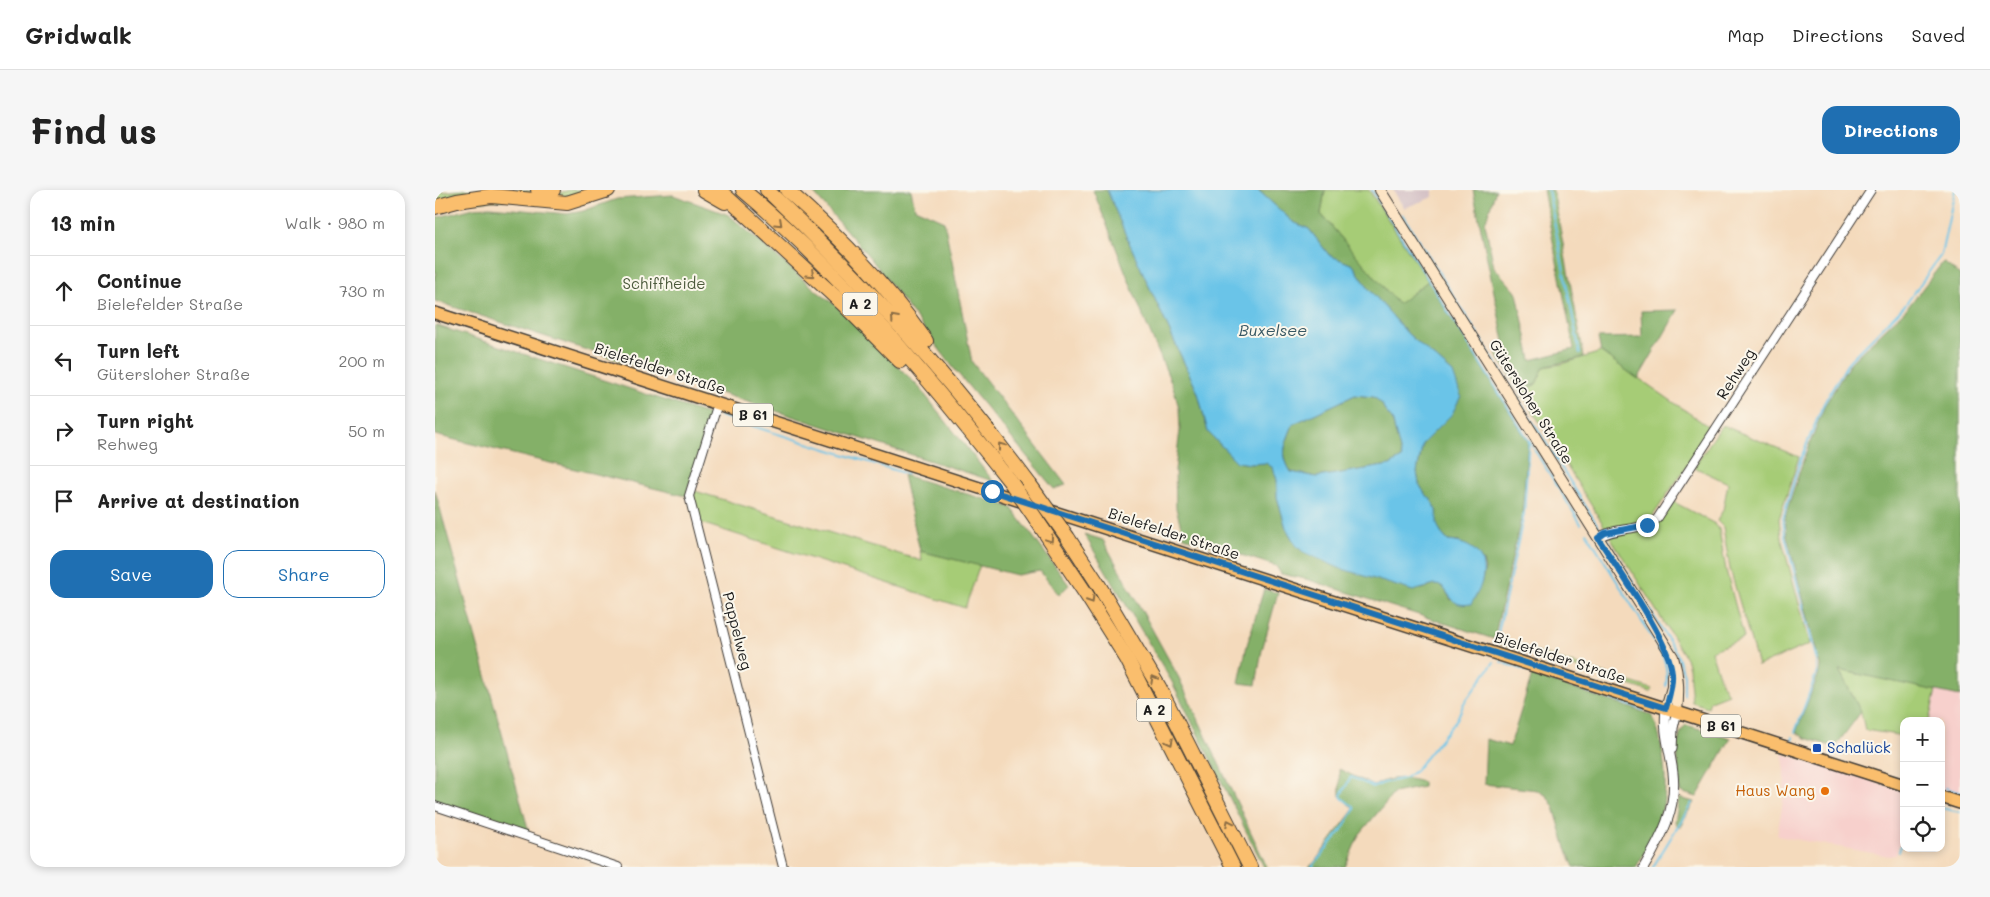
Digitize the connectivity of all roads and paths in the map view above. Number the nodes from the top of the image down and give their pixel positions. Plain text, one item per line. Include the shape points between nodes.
1 (538, 190) edge
2 (553, 190) edge
3 (608, 190) edge
4 (704, 190) edge
5 (719, 190) edge
6 (743, 190) edge
7 (767, 190) edge
8 (787, 190) edge
9 (802, 190) edge
10 (1380, 190) edge
11 (1871, 190) edge
12 (435, 207) edge
13 (763, 229) junction
14 (862, 263) junction
15 (435, 313) edge
16 (960, 394) junction
17 (718, 403) junction
18 (967, 428) junction
19 (1598, 538) junction
20 (1671, 710) junction
21 (1900, 784) edge
22 (1945, 798) edge
23 (1960, 803) edge
24 (435, 806) edge
25 (618, 867) edge
26 (783, 867) edge
27 (1233, 867) edge
28 (1250, 867) edge
29 (1644, 867) edge

1 - 2 highway
3 - 12 highway via 567,203 491,196
4 - 13 highway
5 - 13 highway
6 -> 18 highway, A 2 via 862,305
16 -> 7 highway, A 2 via 875,296
8 - 14 highway
9 - 14 highway
10 - 19 main road, Gütersloher Straße
11 - 19 street, Rehweg via 1657,519 1647,525 1605,533
13 -> 18 highway
14 - 16 highway via 924,339
15 - 17 main road, Bielefelder Straße / B 61
28 -> 16 highway, A 2, bridge via 1159,687 1098,584 1031,485
17 - 20 main road, Bielefelder Straße / B 61
17 - 26 street, Pappelweg via 689,496
18 -> 27 highway, A 2, bridge via 1012,484 1127,659
19 - 20 main road, Gütersloher Straße via 1673,657 1679,688
20 - 21 main road, Bielefelder Straße / B 61
20 - 29 street via 1673,794 1669,821
22 - 23 main road
24 - 25 street

